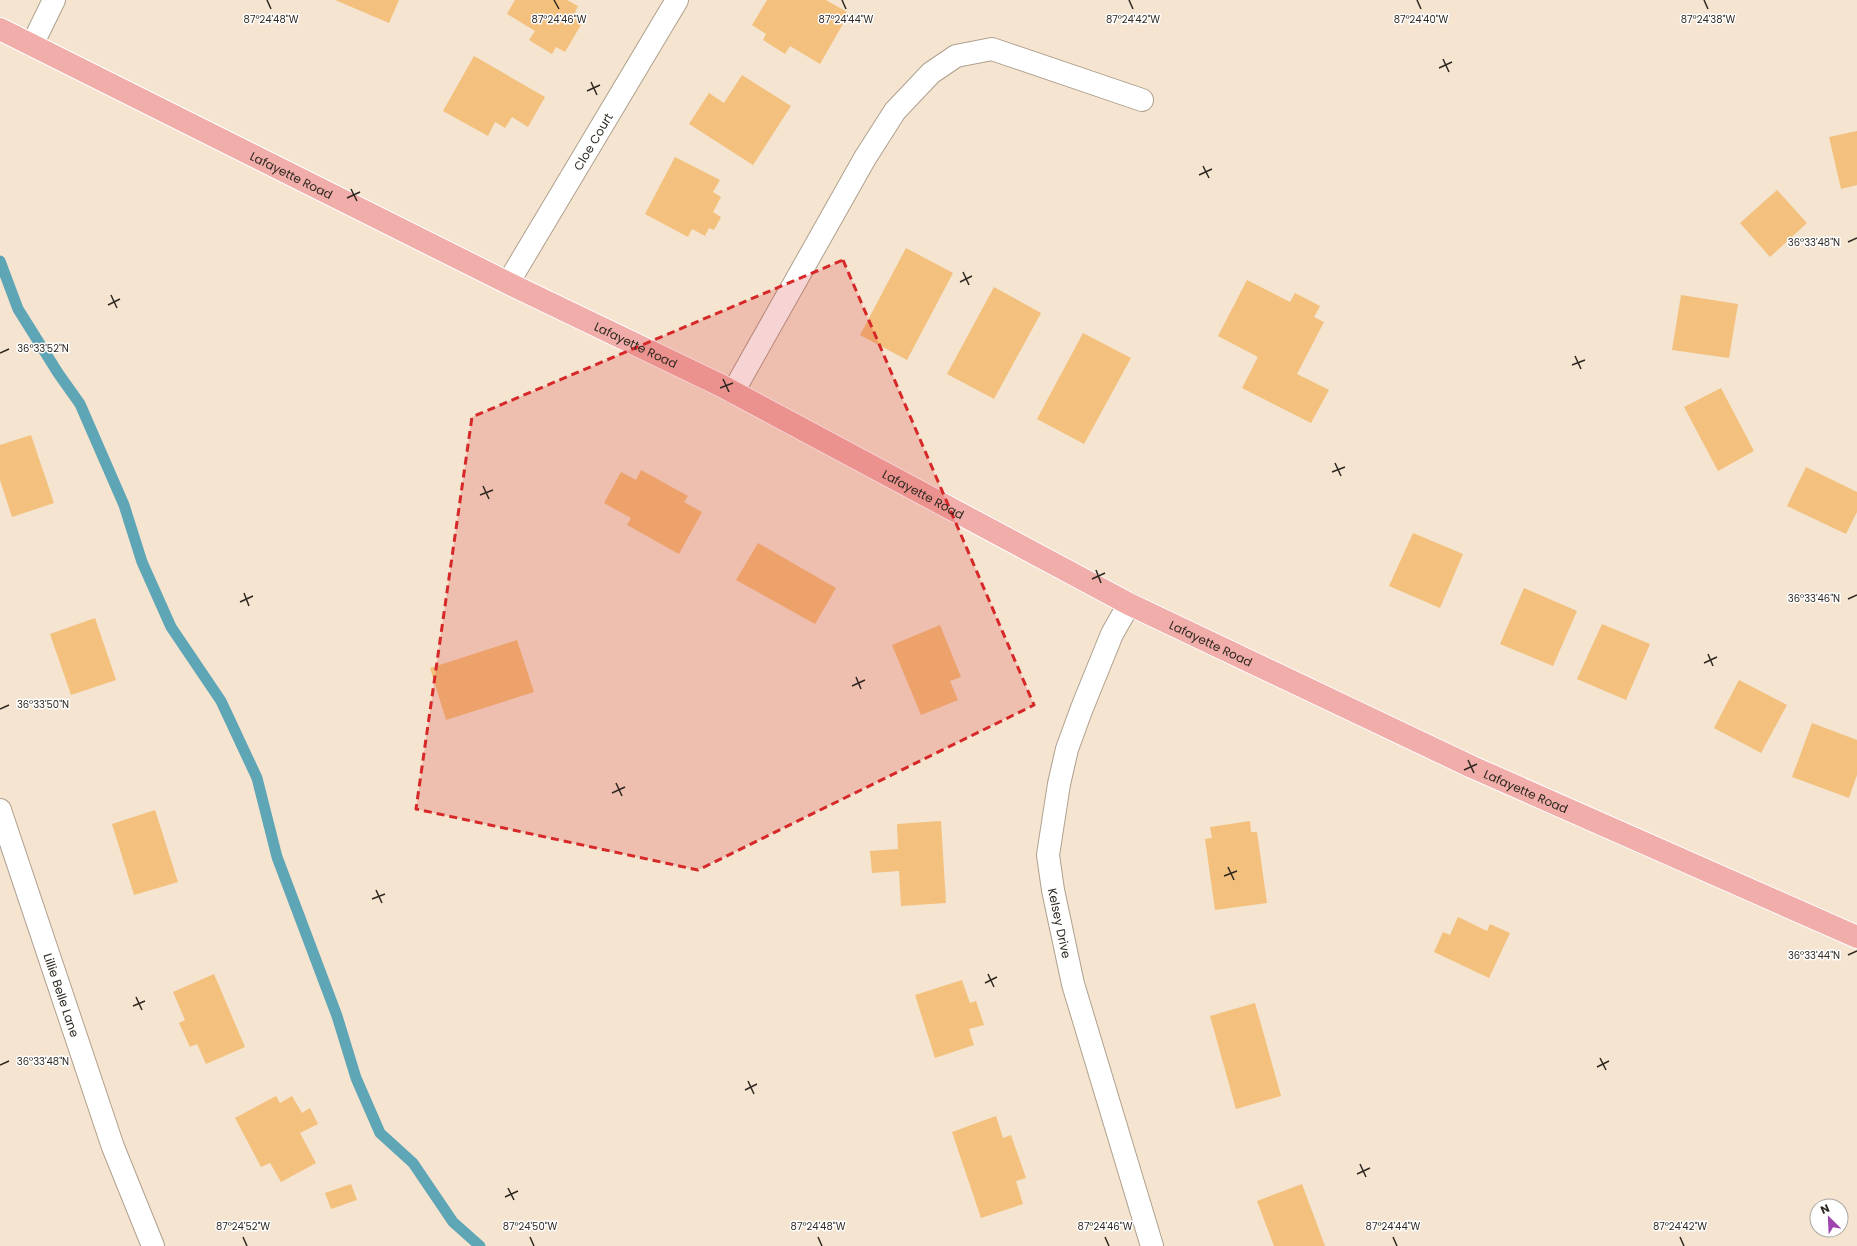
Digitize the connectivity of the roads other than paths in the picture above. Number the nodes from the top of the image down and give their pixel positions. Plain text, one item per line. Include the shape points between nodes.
1 (54, 0) edge
2 (677, 0) edge
3 (0, 29) edge
4 (32, 45) junction
5 (1142, 100) dead end
6 (508, 283) junction
7 (734, 392) junction
8 (1129, 604) junction
9 (0, 810) edge
10 (1857, 937) edge
11 (153, 1246) edge
12 (1152, 1246) edge

1 - 4 street
2 - 6 street, Cloe Court
3 - 4 main road, Lafayette Road
4 - 6 main road, Lafayette Road
5 - 7 street via 992,49 956,56 931,73 895,111 865,158
6 - 7 main road, Lafayette Road
7 - 8 main road, Lafayette Road
8 - 10 main road, Lafayette Road via 1472,767
8 - 12 street, Kelsey Drive via 1112,634 1067,749 1048,855 1073,984
9 - 11 street, Lillie Belle Lane via 113,1147

